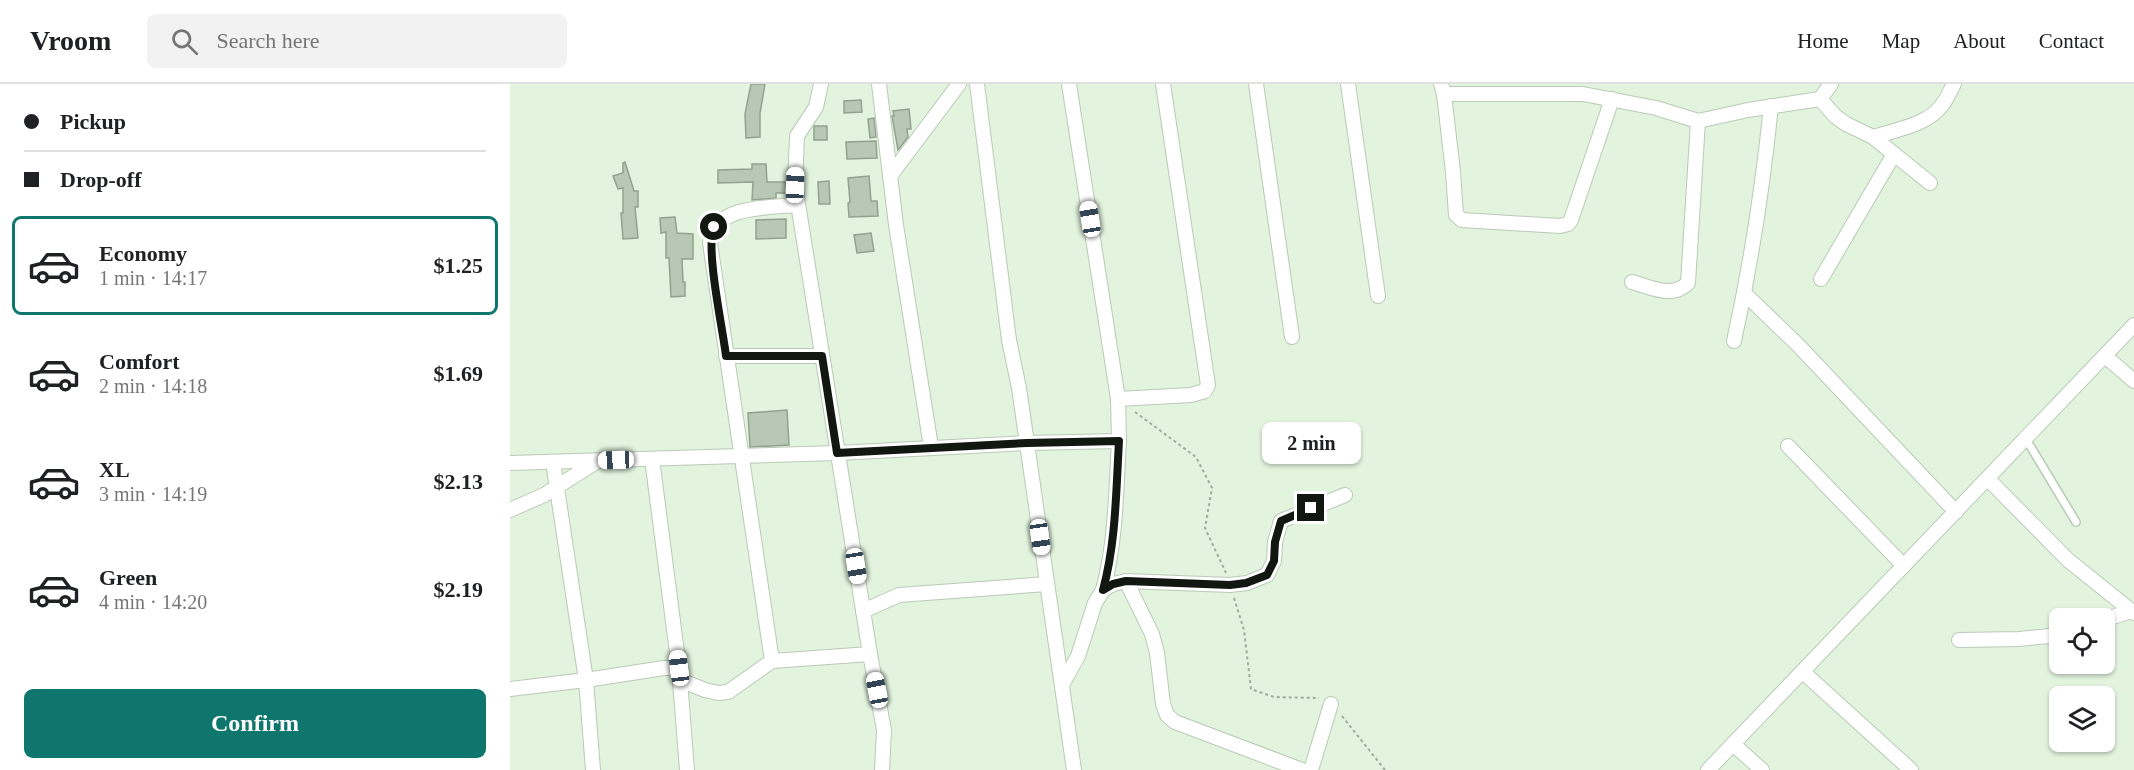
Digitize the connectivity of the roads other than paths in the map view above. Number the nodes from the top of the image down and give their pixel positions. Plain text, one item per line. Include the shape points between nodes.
1 (821, 84) edge
2 (879, 84) edge
3 (959, 84) edge
4 (976, 84) edge
5 (1069, 84) edge
6 (1163, 84) edge
7 (1256, 84) edge
8 (1348, 84) edge
9 (1831, 84) edge
10 (1954, 84) edge
11 (1442, 89) edge
12 (1583, 89) edge
13 (1612, 99) junction
14 (1820, 99) junction
15 (1771, 106) junction
16 (1698, 121) junction
17 (1873, 137) junction
18 (1894, 154) junction
19 (890, 176) junction
20 (1930, 183) dead end
21 (798, 205) junction
22 (1821, 279) dead end
23 (1632, 282) dead end
24 (1744, 293) junction
25 (1378, 296) dead end
26 (2134, 325) edge
27 (1292, 337) dead end
28 (1734, 341) dead end
29 (726, 356) junction
30 (822, 356) junction
31 (2105, 356) junction
32 (2134, 381) edge
33 (1118, 399) junction
34 (2026, 439) junction
35 (1119, 441) junction
36 (1027, 443) junction
37 (1788, 446) dead end
38 (931, 447) junction
39 (837, 453) junction
40 (742, 456) junction
41 (652, 459) junction
42 (598, 461) junction
43 (554, 462) junction
44 (510, 463) edge
45 (1988, 479) junction
46 (557, 486) junction
47 (1345, 495) dead end
48 (510, 510) edge
49 (1956, 512) junction
50 (2076, 522) dead end
51 (1904, 566) junction
52 (1126, 581) junction
53 (1047, 584) junction
54 (1103, 590) junction
55 (863, 611) junction
56 (2132, 612) edge
57 (2115, 617) edge
58 (2049, 636) edge
59 (1959, 640) dead end
60 (870, 654) junction
61 (772, 661) junction
62 (1803, 672) junction
63 (679, 674) junction
64 (586, 681) junction
65 (1062, 685) junction
66 (510, 689) edge
67 (1331, 704) dead end
68 (1733, 744) junction
69 (593, 770) edge
70 (687, 770) edge
71 (882, 770) edge
72 (1074, 770) edge
73 (1302, 770) edge
74 (1311, 770) edge
75 (1708, 770) edge
76 (1762, 770) edge
77 (1911, 770) edge

1 - 21 street via 816,107 797,136
2 - 19 street
3 - 19 street
4 - 36 street via 1009,340
5 - 33 street
6 - 33 street via 1208,385 1205,391 1191,395
7 - 27 street
8 - 25 street
9 - 14 street
10 - 17 street via 1933,114
11 - 12 street
11 - 13 street via 1456,215 1462,220 1560,226 1571,220
12 - 13 street
13 - 16 street
14 - 15 street
14 - 17 street via 1846,124
15 - 16 street
15 - 24 street
16 - 23 street via 1688,283 1670,292
17 - 18 street
18 - 20 street
18 - 22 street
19 - 38 street
21 - 29 street via 744,211 729,215 714,227 711,254
21 - 30 street
24 - 28 street
24 - 49 street
26 - 31 street
29 - 30 street
29 - 40 street
30 - 39 street
31 - 32 street
31 - 34 street
33 - 35 street
34 - 45 street
34 - 50 lane
35 - 36 street
35 - 54 street via 1113,540
36 - 38 street
36 - 53 street
37 - 51 street
38 - 39 street
39 - 40 street
39 - 55 street
40 - 41 street
40 - 61 street
41 - 42 street
41 - 63 street
42 - 43 street
42 - 46 street
43 - 44 street
43 - 46 street
45 - 49 street
45 - 56 street via 2068,560
46 - 48 street
46 - 64 street
47 - 52 street via 1281,521 1274,561 1267,575 1230,585
49 - 51 street
51 - 62 street
52 - 54 street
52 - 73 street via 1152,634 1167,715 1175,722
53 - 55 street via 899,596
53 - 65 street
54 - 65 street via 1078,656
55 - 60 street
56 - 57 street
58 - 59 street
60 - 61 street
60 - 71 street via 884,730
61 - 63 street via 728,692 705,690
62 - 68 street
62 - 77 street
63 - 64 street via 664,668
63 - 70 street
64 - 66 street
64 - 69 street
65 - 72 street
67 - 74 street
68 - 75 street
68 - 76 street

